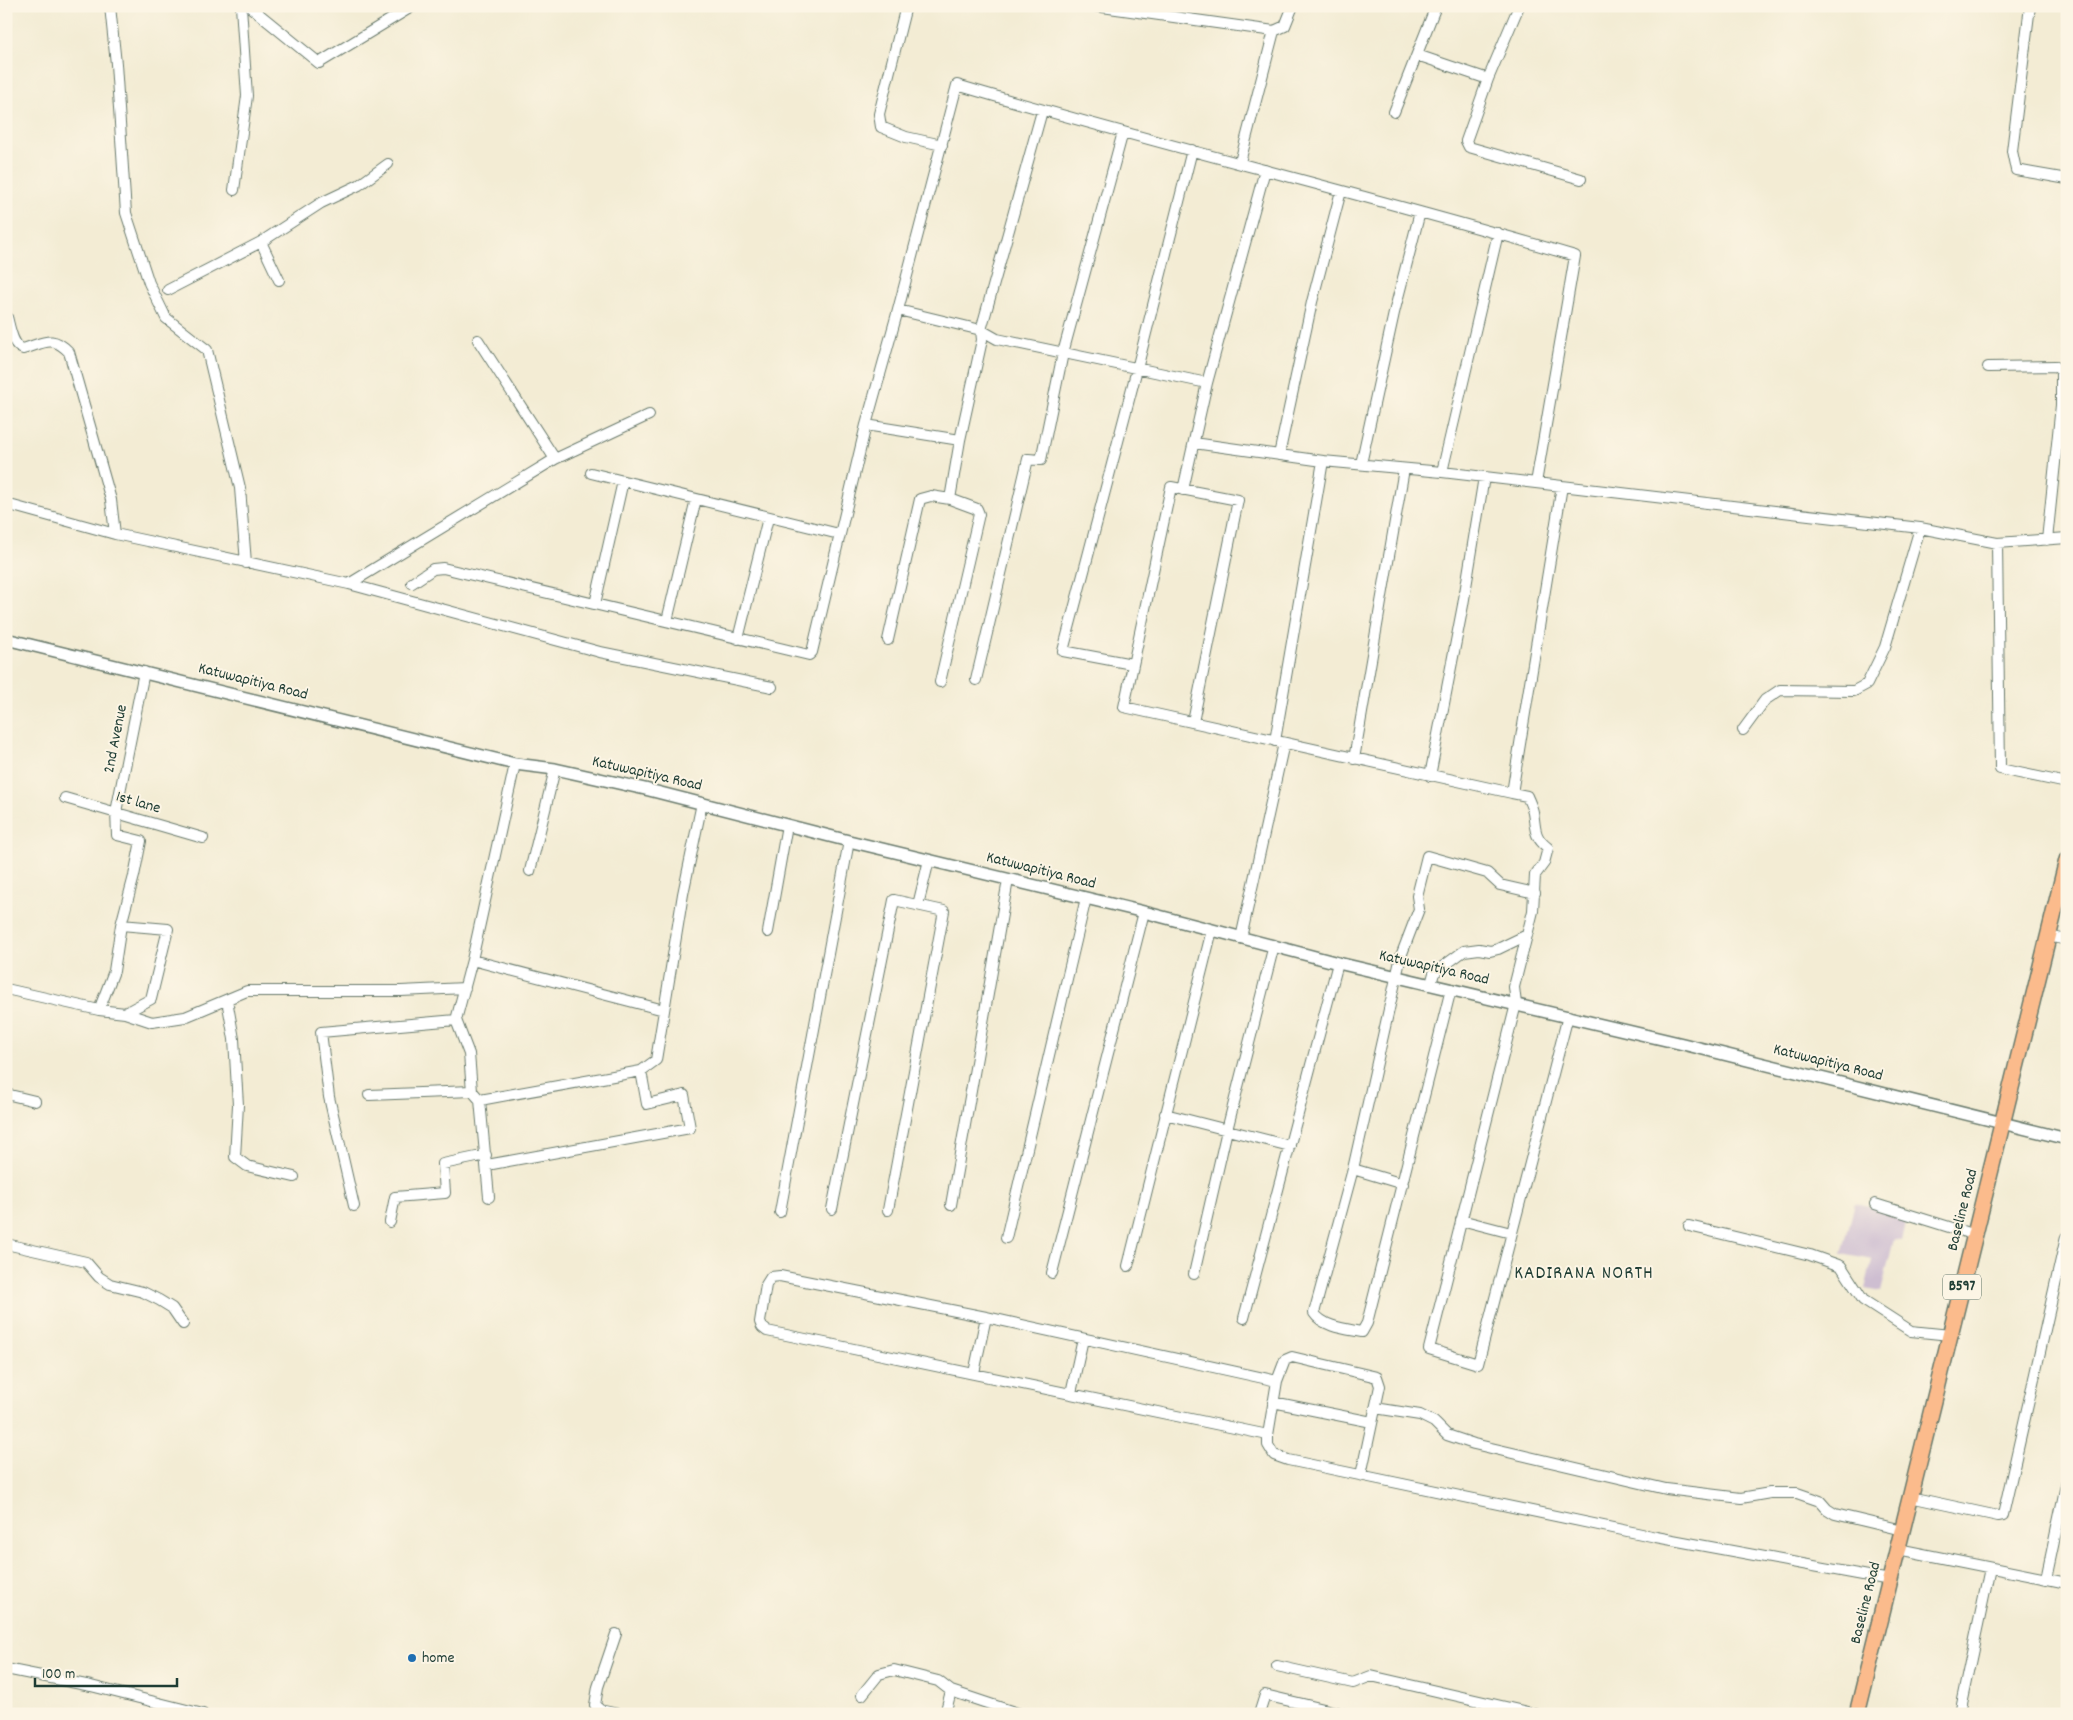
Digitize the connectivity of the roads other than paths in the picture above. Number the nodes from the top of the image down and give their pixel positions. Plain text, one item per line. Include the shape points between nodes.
1 (110, 6) edge
2 (241, 6) edge
3 (249, 6) edge
4 (413, 6) edge
5 (906, 6) edge
6 (1095, 6) edge
7 (1292, 6) edge
8 (1436, 6) edge
9 (1519, 6) edge
10 (2030, 6) edge
11 (1274, 31) junction
12 (1418, 55) junction
13 (1488, 79) junction
14 (1042, 111) junction
15 (1394, 112) dead end
16 (1123, 132) junction
17 (942, 145) junction
18 (1192, 150) junction
19 (1240, 162) junction
20 (388, 164) dead end
21 (1265, 170) junction
22 (1581, 179) dead end
23 (2067, 179) edge
24 (234, 190) dead end
25 (1341, 191) junction
26 (1420, 212) junction
27 (1498, 233) junction
28 (261, 242) junction
29 (279, 280) dead end
30 (168, 290) dead end
31 (898, 310) junction
32 (7, 317) edge
33 (981, 330) junction
34 (478, 340) dead end
35 (1063, 353) junction
36 (1988, 366) dead end
37 (1137, 369) junction
38 (1208, 383) junction
39 (649, 415) dead end
40 (866, 425) junction
41 (960, 440) junction
42 (1194, 443) junction
43 (1279, 454) junction
44 (555, 459) junction
45 (1323, 461) junction
46 (1361, 464) junction
47 (1404, 469) junction
48 (1442, 472) junction
49 (591, 473) dead end
50 (1484, 477) junction
51 (623, 481) junction
52 (1536, 483) junction
53 (1562, 486) junction
54 (1183, 490) junction
55 (696, 499) junction
56 (950, 499) junction
57 (6, 504) edge
58 (768, 518) junction
59 (1920, 528) junction
60 (115, 534) junction
61 (839, 534) junction
62 (2067, 538) edge
63 (2047, 540) junction
64 (1998, 543) junction
65 (246, 563) junction
66 (412, 583) dead end
67 (349, 584) junction
68 (595, 604) junction
69 (667, 621) junction
70 (6, 639) edge
71 (738, 639) junction
72 (888, 640) dead end
73 (1132, 664) junction
74 (144, 672) junction
75 (976, 680) dead end
76 (940, 682) dead end
77 (772, 687) dead end
78 (1193, 722) junction
79 (1743, 730) dead end
80 (1279, 742) junction
81 (1354, 760) junction
82 (515, 764) junction
83 (555, 770) junction
84 (1430, 776) junction
85 (2067, 783) edge
86 (1512, 793) junction
87 (65, 798) dead end
88 (702, 803) junction
89 (116, 812) junction
90 (787, 825) junction
91 (203, 838) dead end
92 (849, 841) junction
93 (929, 860) junction
94 (2067, 860) edge
95 (530, 871) dead end
96 (1008, 880) junction
97 (1535, 893) junction
98 (1086, 898) junction
99 (918, 905) junction
100 (1144, 912) junction
101 (121, 924) junction
102 (1212, 930) junction
103 (768, 932) dead end
104 (1527, 935) junction
105 (2048, 936) junction
106 (1241, 938) junction
107 (2067, 940) edge
108 (1274, 946) junction
109 (472, 960) junction
110 (1338, 963) junction
111 (1397, 976) junction
112 (1431, 984) junction
113 (465, 988) junction
114 (6, 989) edge
115 (1452, 989) junction
116 (227, 1000) junction
117 (1516, 1004) junction
118 (99, 1010) junction
119 (664, 1010) junction
120 (125, 1013) junction
121 (1568, 1016) junction
122 (456, 1020) junction
123 (641, 1072) junction
124 (472, 1091) junction
125 (6, 1094) edge
126 (369, 1096) dead end
127 (480, 1100) junction
128 (35, 1101) dead end
129 (1165, 1114) junction
130 (2002, 1123) junction
131 (1227, 1130) junction
132 (2067, 1139) edge
133 (1290, 1146) junction
134 (487, 1160) junction
135 (1352, 1169) junction
136 (294, 1177) dead end
137 (1403, 1184) junction
138 (489, 1198) dead end
139 (1874, 1204) dead end
140 (951, 1205) dead end
141 (354, 1206) dead end
142 (832, 1209) dead end
143 (888, 1210) dead end
144 (780, 1212) dead end
145 (1462, 1220) junction
146 (390, 1222) dead end
147 (1689, 1226) dead end
148 (1512, 1233) junction
149 (1975, 1235) junction
150 (2066, 1237) edge
151 (1006, 1238) dead end
152 (6, 1244) edge
153 (1128, 1266) dead end
154 (1052, 1272) dead end
155 (1194, 1274) dead end
156 (986, 1317) junction
157 (1244, 1318) dead end
158 (183, 1324) dead end
159 (1950, 1335) junction
160 (1083, 1339) junction
161 (974, 1373) junction
162 (1278, 1381) junction
163 (1071, 1393) junction
164 (1274, 1402) junction
165 (1375, 1408) junction
166 (1372, 1422) junction
167 (1268, 1435) junction
168 (1361, 1475) junction
169 (2067, 1480) edge
170 (1910, 1496) junction
171 (1902, 1530) junction
172 (1898, 1549) junction
173 (1990, 1568) junction
174 (2046, 1579) junction
175 (1890, 1580) junction
176 (2067, 1583) edge
177 (616, 1634) dead end
178 (1277, 1666) dead end
179 (6, 1669) edge
180 (951, 1691) junction
181 (862, 1695) dead end
182 (203, 1714) edge
183 (618, 1714) edge
184 (945, 1714) edge
185 (1020, 1714) edge
186 (1259, 1714) edge
187 (1345, 1714) edge
188 (1536, 1714) edge
189 (1857, 1714) edge
190 (1959, 1714) edge

1 - 65 street via 126,213 149,283 166,318 207,350 240,488
2 - 24 street via 247,96
3 - 4 street via 319,63
5 - 17 street via 879,114 881,126 906,137
6 - 11 street
7 - 11 street via 1285,26
8 - 12 street
9 - 13 street
10 - 23 street via 2012,151 2016,170
11 - 19 street
12 - 13 street
12 - 15 street
13 - 22 street via 1466,141 1468,147
14 - 16 street
14 - 17 street via 957,86
14 - 33 street
16 - 18 street
16 - 35 street
17 - 31 street
18 - 19 street
18 - 37 street
19 - 21 street
20 - 28 street
21 - 25 street
21 - 38 street
25 - 26 street
25 - 43 street via 1312,302
26 - 27 street
26 - 46 street
27 - 48 street
27 - 52 street via 1575,256
28 - 29 street
28 - 30 street
31 - 33 street
31 - 40 street
32 - 60 street via 19,348 48,340 60,343 69,352 111,500
33 - 35 street via 998,338
33 - 41 street via 982,340
34 - 44 street
35 - 37 street
35 - 75 street via 1040,460 1028,459
36 - 63 street via 2054,366 2060,371 2061,406
37 - 38 street
37 - 73 street via 1064,651
38 - 42 street
39 - 44 street
40 - 41 street
40 - 61 street
41 - 56 street
42 - 43 street
42 - 54 street
43 - 45 street
44 - 67 street
45 - 46 street
45 - 80 street
46 - 47 street
47 - 48 street
47 - 81 street
48 - 50 street
49 - 51 street
50 - 52 street
50 - 84 street
51 - 55 street
51 - 68 street
52 - 53 street
53 - 59 street
53 - 86 street
54 - 73 street via 1171,487
54 - 78 street via 1238,500
55 - 58 street
55 - 69 street
56 - 72 street via 931,496 920,499
56 - 76 street via 976,508 979,514
57 - 60 street
58 - 61 street
58 - 71 street
59 - 64 street
59 - 79 street via 1885,647 1867,684 1854,691 1780,690 1764,700
60 - 65 street
61 - 71 street via 809,656
62 - 63 street
63 - 64 street
64 - 85 street via 2000,769
65 - 67 street
66 - 68 street via 433,569 443,568
67 - 77 street via 600,652
68 - 69 street
69 - 71 street
70 - 74 street, Katuwapitiya Road
73 - 78 street via 1124,707
74 - 82 street, Katuwapitiya Road
74 - 89 street, 2nd Avenue
78 - 80 street
80 - 81 street
80 - 106 street
81 - 84 street
82 - 83 street, Katuwapitiya Road
82 - 109 street
83 - 88 street, Katuwapitiya Road
83 - 95 street
84 - 86 street
86 - 97 street via 1527,796 1533,810 1534,828 1548,848 1544,863 1535,875
87 - 89 street, 1st lane
88 - 90 street, Katuwapitiya Road
88 - 119 street
89 - 91 street, 1st lane
89 - 101 street, 2nd Avenue via 117,835 141,841
90 - 92 street, Katuwapitiya Road
90 - 103 street
92 - 93 street, Katuwapitiya Road
92 - 144 street
93 - 96 street, Katuwapitiya Road
93 - 99 street
94 - 105 main road, Baseline Road / B597
96 - 98 street, Katuwapitiya Road
96 - 140 street
97 - 104 street
97 - 111 street via 1500,885 1487,873 1427,856 1417,896 1419,909
98 - 100 street, Katuwapitiya Road
98 - 151 street
99 - 142 street via 894,900
99 - 143 street via 944,911
100 - 102 street, Katuwapitiya Road
100 - 154 street
101 - 118 street via 114,971
101 - 120 street via 168,929 151,999
102 - 106 street, Katuwapitiya Road
102 - 129 street
104 - 112 street via 1490,952 1479,949 1464,951 1434,972
104 - 117 street via 1514,987
105 - 107 street
105 - 130 main road, Baseline Road / B597
106 - 108 street, Katuwapitiya Road
108 - 110 street, Katuwapitiya Road
108 - 131 street
109 - 113 street
109 - 119 street
110 - 111 street, Katuwapitiya Road
110 - 133 street
111 - 112 street, Katuwapitiya Road
111 - 135 street
112 - 115 street, Katuwapitiya Road
113 - 116 street via 247,991
113 - 122 street
114 - 118 street
115 - 117 street, Katuwapitiya Road
115 - 137 street
116 - 120 street via 184,1017 152,1022
116 - 136 street via 234,1039 238,1105 235,1157 246,1166
117 - 121 street, Katuwapitiya Road
117 - 145 street
118 - 120 street
119 - 123 street via 656,1060
121 - 130 street, Katuwapitiya Road
121 - 148 street
122 - 124 street via 469,1054
122 - 141 street via 321,1032 329,1097
123 - 127 street
123 - 134 street via 647,1104 684,1095 690,1128
124 - 126 street
124 - 127 street
125 - 128 street
127 - 134 street
129 - 131 street
129 - 153 street
130 - 132 street, Katuwapitiya Road
130 - 149 main road, Baseline Road / B597
131 - 133 street
131 - 155 street
133 - 157 street
134 - 138 street
134 - 146 street via 443,1164 445,1193 395,1197
135 - 137 street
135 - 137 street via 1314,1313 1318,1319 1342,1328 1362,1332 1365,1328
139 - 149 street
145 - 148 street
145 - 148 street via 1429,1349 1478,1364
147 - 159 street via 1810,1255 1841,1266 1863,1300 1903,1326 1911,1331
149 - 159 main road, Baseline Road / B597
150 - 170 street via 2003,1515
152 - 158 street via 86,1262 110,1284 143,1292 172,1308
156 - 160 street
156 - 161 street
156 - 161 street via 780,1276 772,1277 766,1285 760,1322 767,1330
159 - 170 main road, Baseline Road / B597
160 - 162 street
160 - 163 street
161 - 163 street
162 - 164 street
162 - 165 street via 1285,1360 1292,1357 1374,1376 1380,1386
163 - 167 street
164 - 166 street
164 - 167 street
165 - 166 street
165 - 171 street via 1420,1415 1448,1435 1474,1444 1666,1489 1741,1498 1797,1493 1820,1501 1835,1514
166 - 168 street
167 - 168 street via 1268,1445 1274,1455
168 - 175 street via 1656,1537
169 - 174 street
170 - 171 main road, Baseline Road / B597
171 - 172 main road, Baseline Road / B597
172 - 173 street
172 - 175 main road, Baseline Road / B597
173 - 174 street
173 - 190 street
174 - 176 street
175 - 189 main road, Baseline Road / B597
177 - 183 street via 595,1706
178 - 188 street via 1353,1683 1371,1676
179 - 182 street
180 - 181 street via 938,1681 894,1670 879,1674
180 - 184 street
180 - 185 street
186 - 187 street via 1265,1695

